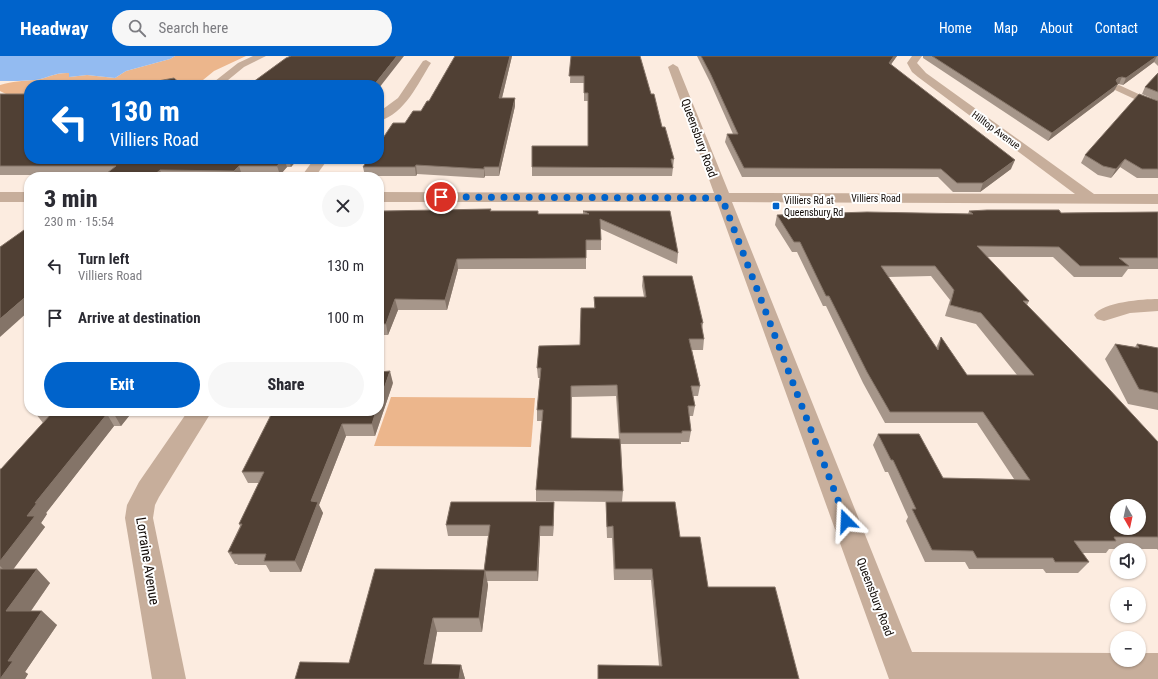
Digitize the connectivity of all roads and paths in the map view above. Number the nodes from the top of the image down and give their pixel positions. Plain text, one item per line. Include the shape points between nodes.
1 (261, 56) edge
2 (917, 56) edge
3 (426, 63) dead end
4 (673, 67) dead end
5 (221, 80) edge
6 (1119, 88) edge
7 (1158, 107) edge
8 (384, 114) edge
9 (384, 197) edge
10 (24, 198) edge
11 (722, 198) junction
12 (2, 199) edge
13 (1091, 199) junction
14 (1158, 199) edge
15 (1158, 305) edge
16 (1104, 315) dead end
17 (197, 416) edge
18 (1158, 670) edge
19 (904, 674) edge
20 (169, 679) edge

1 - 5 street via 241,65
2 - 13 street, Hilltop Avenue via 912,63 916,70
3 - 8 street via 402,100
4 - 11 street, Queensbury Road
6 - 7 street
9 - 11 street, Villiers Road
10 - 12 street
11 - 13 street, Villiers Road
11 - 19 street, Queensbury Road
13 - 14 street, Villiers Road
15 - 16 street via 1120,308
17 - 20 street, Lorraine Avenue via 149,490 141,505 139,518
18 - 19 street

